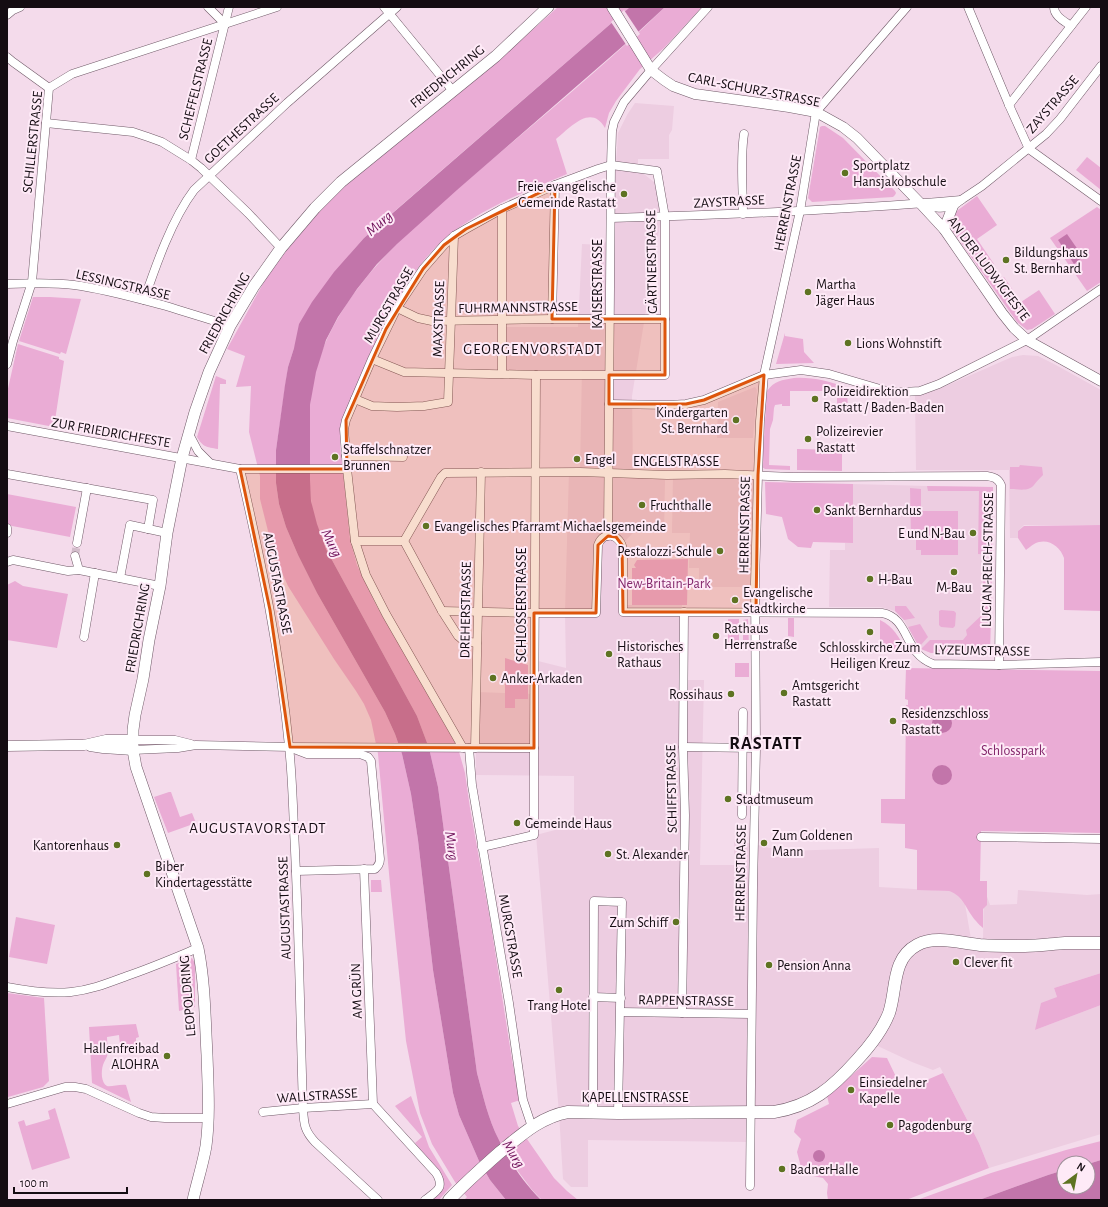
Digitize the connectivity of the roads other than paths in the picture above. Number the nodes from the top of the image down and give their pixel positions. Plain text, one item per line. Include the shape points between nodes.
1 (20, 7) edge
2 (208, 7) edge
3 (228, 7) edge
4 (277, 7) edge
5 (397, 7) edge
6 (548, 7) edge
7 (612, 7) edge
8 (708, 7) edge
9 (907, 7) edge
10 (968, 7) edge
11 (1054, 7) edge
12 (1086, 7) edge
13 (386, 10) edge
14 (7, 15) edge
15 (225, 24) junction
16 (1071, 26) junction
17 (7, 57) edge
18 (1101, 66) edge
19 (652, 70) junction
20 (49, 88) junction
21 (454, 91) junction
22 (1008, 105) junction
23 (816, 112) junction
24 (46, 123) junction
25 (744, 134) dead end
26 (1029, 149) junction
27 (191, 160) junction
28 (611, 165) junction
29 (208, 176) junction
30 (555, 185) junction
31 (1101, 201) edge
32 (920, 203) junction
33 (957, 203) junction
34 (502, 209) junction
35 (800, 211) junction
36 (743, 214) junction
37 (664, 217) junction
38 (611, 218) junction
39 (944, 230) junction
40 (454, 236) junction
41 (281, 248) junction
42 (32, 282) junction
43 (7, 284) edge
44 (1101, 289) edge
45 (144, 300) junction
46 (397, 308) junction
47 (552, 319) junction
48 (610, 319) junction
49 (665, 319) junction
50 (502, 320) junction
51 (452, 321) junction
52 (230, 326) junction
53 (1027, 340) junction
54 (372, 359) junction
55 (7, 364) edge
56 (449, 373) junction
57 (502, 374) junction
58 (536, 375) junction
59 (609, 375) junction
60 (764, 375) junction
61 (1101, 381) edge
62 (355, 399) junction
63 (609, 404) junction
64 (7, 426) edge
65 (189, 434) junction
66 (346, 456) junction
67 (402, 457) dead end
68 (182, 458) junction
69 (211, 463) junction
70 (240, 468) junction
71 (346, 469) junction
72 (481, 472) junction
73 (535, 472) junction
74 (608, 473) junction
75 (7, 474) edge
76 (758, 475) junction
77 (999, 480) joint
78 (87, 488) junction
79 (7, 528) edge
80 (148, 528) junction
81 (7, 533) edge
82 (167, 533) junction
83 (608, 536) junction
84 (355, 541) junction
85 (404, 541) junction
86 (77, 543) tunnel mouth
87 (75, 556) tunnel mouth
88 (8, 560) edge
89 (79, 570) junction
90 (95, 573) junction
91 (120, 578) junction
92 (160, 586) junction
93 (442, 611) junction
94 (478, 612) junction
95 (684, 612) junction
96 (756, 612) junction
97 (534, 613) junction
98 (84, 637) dead end
99 (477, 644) junction
100 (1101, 662) edge
101 (999, 665) junction
102 (743, 712) dead end
103 (133, 745) junction
104 (7, 746) edge
105 (290, 747) junction
106 (683, 747) junction
107 (469, 748) junction
108 (534, 748) junction
109 (743, 748) junction
110 (756, 748) junction
111 (742, 815) dead end
112 (981, 837) dead end
113 (1101, 839) edge
114 (482, 847) junction
115 (364, 869) junction
116 (296, 871) junction
117 (1101, 943) edge
118 (198, 948) junction
119 (7, 987) edge
120 (593, 997) junction
121 (621, 998) junction
122 (621, 1012) junction
123 (682, 1013) junction
124 (751, 1014) junction
125 (7, 1104) edge
126 (373, 1104) junction
127 (303, 1108) junction
128 (263, 1112) dead end
129 (593, 1112) junction
130 (751, 1112) junction
131 (618, 1113) junction
132 (207, 1118) junction
133 (528, 1130) junction
134 (750, 1186) dead end
135 (193, 1200) edge
136 (378, 1200) edge
137 (425, 1200) edge
138 (449, 1200) edge

1 - 14 street
2 - 15 street, SCHEFFELSTRASSE
3 - 15 street, SCHEFFELSTRASSE
4 - 15 street, SCHILLERSTRASSE
5 - 13 street, GOETHESTRASSE
6 - 21 main road, FRIEDRICHRING
7 - 19 street, CARL-SCHURZ-STRASSE
8 - 19 street, KAISERSTRASSE
9 - 23 street
10 - 22 street
11 - 16 street via 1056,15
12 - 16 street
13 - 21 street
13 - 29 street, GOETHESTRASSE
15 - 20 street, SCHILLERSTRASSE via 72,74
15 - 27 street, SCHEFFELSTRASSE
16 - 22 street
17 - 20 street
18 - 26 street, ZAYSTRASSE via 1053,126
19 - 23 street, CARL-SCHURZ-STRASSE via 672,86 695,94
19 - 28 street, KAISERSTRASSE via 618,112 612,131
20 - 24 street, SCHILLERSTRASSE
21 - 41 main road, FRIEDRICHRING via 341,182 314,208
22 - 26 street
23 - 32 street, CARL-SCHURZ-STRASSE via 843,127 856,138
23 - 35 street, HERRENSTRASSE
24 - 27 street via 133,132 162,142
24 - 42 street, SCHILLERSTRASSE
25 - 36 street
26 - 31 street
26 - 33 street, ZAYSTRASSE
27 - 29 street
28 - 30 street, MURGSTRASSE
28 - 37 street, GÄRTNERSTRASSE via 657,171
28 - 38 street, KAISERSTRASSE
29 - 41 street
29 - 45 street, GOETHESTRASSE via 190,196 178,217
30 - 34 street, MURGSTRASSE
30 - 47 street
32 - 33 street, ZAYSTRASSE via 944,209
32 - 35 street, ZAYSTRASSE
32 - 39 street, AN DER LUDWIGFESTE
33 - 39 street
34 - 40 street, MURGSTRASSE
34 - 50 street
35 - 36 street, ZAYSTRASSE
35 - 60 street, HERRENSTRASSE
36 - 37 street, ZAYSTRASSE
37 - 38 street, ZAYSTRASSE
37 - 49 street, GÄRTNERSTRASSE
38 - 48 street, KAISERSTRASSE
39 - 53 street, AN DER LUDWIGFESTE via 1002,313
40 - 46 street, MURGSTRASSE via 423,269
40 - 51 street, MAXSTRASSE
41 - 52 main road, FRIEDRICHRING
42 - 43 street, LESSINGSTRASSE
42 - 45 street, LESSINGSTRASSE via 74,285
42 - 55 street, SCHILLERSTRASSE
44 - 53 street
45 - 52 street, LESSINGSTRASSE
46 - 51 street, FUHRMANNSTRASSE via 424,320
46 - 54 street, MURGSTRASSE
47 - 48 street, FUHRMANNSTRASSE
47 - 50 street, FUHRMANNSTRASSE
48 - 49 street, FUHRMANNSTRASSE
48 - 59 street, KAISERSTRASSE
49 - 59 street, GÄRTNERSTRASSE via 665,375
50 - 51 street, FUHRMANNSTRASSE
50 - 57 street
51 - 56 street, MAXSTRASSE
52 - 65 main road, FRIEDRICHRING via 209,372
53 - 60 street via 939,384 915,391 886,391 828,374 801,370
53 - 61 street, AN DER LUDWIGFESTE
54 - 56 street via 404,372
54 - 62 street, MURGSTRASSE
56 - 57 street
56 - 62 street, MAXSTRASSE via 448,402 397,407 372,406
57 - 58 street
58 - 59 street
58 - 73 street, SCHLOSSERSTRASSE
59 - 63 street, KAISERSTRASSE
60 - 63 street via 704,400 686,404
60 - 76 street, HERRENSTRASSE
62 - 66 street, MURGSTRASSE via 344,430
63 - 74 street, KAISERSTRASSE
64 - 68 street, ZUR FRIEDRICHFESTE
65 - 68 main road, FRIEDRICHRING
65 - 69 street, ZUR FRIEDRICHFESTE via 198,451
66 - 67 street
66 - 71 street, MURGSTRASSE
68 - 69 street, ZUR FRIEDRICHFESTE
68 - 82 main road, FRIEDRICHRING
69 - 70 street, ZUR FRIEDRICHFESTE
70 - 71 street, ZUR FRIEDRICHFESTE
70 - 105 street, AUGUSTASTRASSE via 270,610
71 - 84 street, MURGSTRASSE
72 - 73 street, ENGELSTRASSE
72 - 85 street, ENGELSTRASSE via 445,473
72 - 94 street, DREHERSTRASSE
73 - 74 street, ENGELSTRASSE
73 - 97 street, SCHLOSSERSTRASSE
74 - 76 street, ENGELSTRASSE
74 - 83 street, KAISERSTRASSE
75 - 78 street
76 - 77 street, ENGELSTRASSE via 987,476
76 - 96 street, HERRENSTRASSE
77 - 101 street, LUCIAN-REICH-STRASSE
78 - 80 street via 153,500
78 - 86 street
79 - 81 street
80 - 82 street
80 - 91 street via 130,525
82 - 92 main road, FRIEDRICHRING
83 - 95 street, LYZEUMSTRASSE via 616,537 622,545 623,612
83 - 97 street via 600,540 597,547 596,613
84 - 85 street
84 - 107 street, MURGSTRASSE via 366,575 386,614
85 - 93 street
87 - 89 street
88 - 89 street via 68,571
89 - 90 street
90 - 91 street
90 - 98 street
91 - 92 street
92 - 103 main road, FRIEDRICHRING via 135,715
93 - 94 street
93 - 99 street via 461,639
94 - 97 street
94 - 99 street, DREHERSTRASSE
95 - 96 street, LYZEUMSTRASSE
95 - 106 street, SCHIFFSTRASSE
96 - 101 street, LYZEUMSTRASSE via 877,612 896,619 912,647 928,662 940,665
96 - 110 street, HERRENSTRASSE
97 - 108 street, SCHLOSSERSTRASSE
99 - 107 street, DREHERSTRASSE
100 - 101 street, LYZEUMSTRASSE
102 - 109 street, HERRENSTRASSE
103 - 104 street via 103,748 84,744
103 - 105 street via 178,748 196,745
103 - 118 main road, LEOPOLDRING via 138,774
105 - 107 street
105 - 115 street via 307,754 360,754 371,761 380,863 374,869
105 - 116 street, AUGUSTASTRASSE
106 - 109 street
106 - 123 street, SCHIFFSTRASSE via 685,804
107 - 108 street
107 - 114 street, MURGSTRASSE
108 - 114 street, SCHLOSSERSTRASSE via 534,835
109 - 110 street
109 - 111 street, HERRENSTRASSE
110 - 124 street, HERRENSTRASSE
112 - 113 street
114 - 133 street, MURGSTRASSE
115 - 116 street
115 - 126 street, AM GRÜN
116 - 127 street, AUGUSTASTRASSE
117 - 130 main road, KAPELLENSTRASSE via 1032,946 970,944 961,941 922,943 903,958 895,977 890,1010 884,1023 870,1045 843,1076 808,1102 787,1110
118 - 119 street via 90,989 47,993
118 - 132 main road, LEOPOLDRING via 204,994
120 - 121 street
120 - 121 street via 594,901 622,902
120 - 129 street
121 - 122 street
122 - 123 street, RAPPENSTRASSE
122 - 131 street
123 - 124 street, RAPPENSTRASSE
124 - 130 street, HERRENSTRASSE
125 - 132 street via 65,1087 75,1087 86,1089 151,1117
126 - 127 street, WALLSTRASSE
126 - 137 street via 436,1173 440,1187
127 - 128 street, WALLSTRASSE
127 - 136 street, AUGUSTASTRASSE via 306,1131 310,1137
129 - 131 main road, KAPELLENSTRASSE
129 - 133 main road, KAPELLENSTRASSE via 560,1113 544,1119
130 - 131 main road, KAPELLENSTRASSE
130 - 134 street
132 - 135 main road, LEOPOLDRING via 206,1149
133 - 138 main road, KAPELLENSTRASSE

